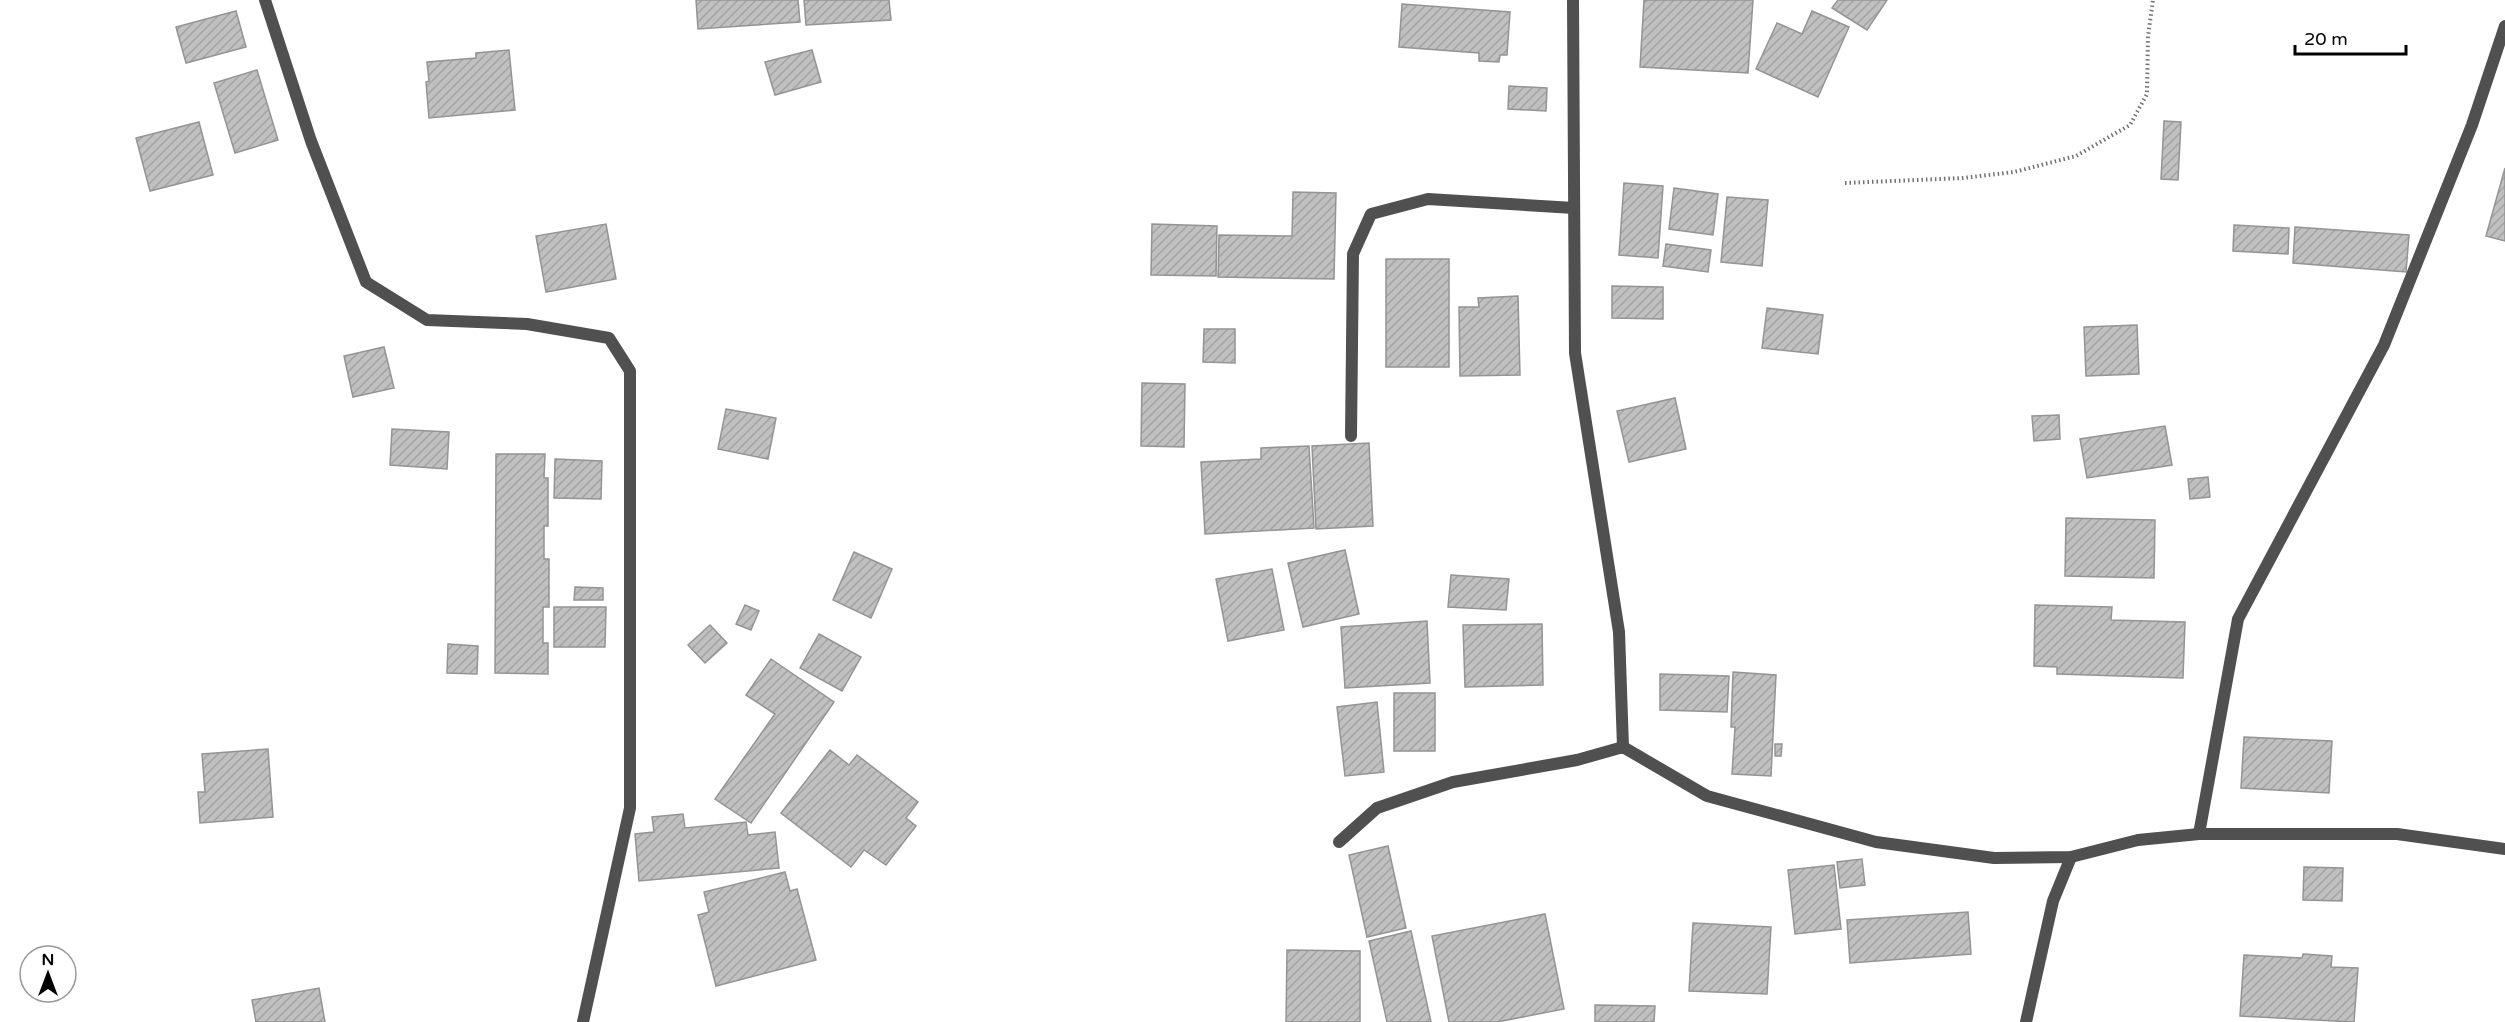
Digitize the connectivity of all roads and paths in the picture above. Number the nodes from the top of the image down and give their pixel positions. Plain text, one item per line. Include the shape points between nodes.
1 (265, 0) edge
2 (1573, 0) edge
3 (2153, 0) edge
4 (2505, 26) edge
5 (1845, 183) dead end
6 (1574, 208) junction
7 (1352, 436) dead end
8 (1623, 747) junction
9 (2199, 834) junction
10 (1339, 842) dead end
11 (2505, 849) edge
12 (2072, 857) junction
13 (583, 1022) edge
14 (2026, 1022) edge

1 - 13 street via 311,141 366,282 427,320 527,324 609,338 630,371 630,808
2 - 6 street
3 - 5 path via 2147,94 2130,125 2076,156 2014,172
4 - 9 street via 2472,125 2384,345 2238,619
6 - 7 street via 1428,199 1371,214 1353,254
6 - 8 street via 1575,353 1619,632
8 - 10 street via 1577,760 1453,782 1377,808
8 - 12 street via 1707,796 1876,842 1994,858
9 - 11 street via 2397,834
9 - 12 street via 2138,840
12 - 14 street via 2053,902

